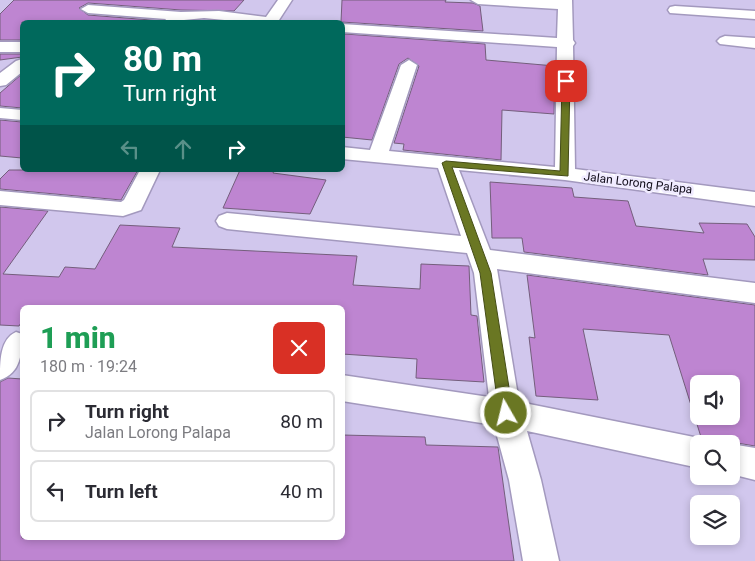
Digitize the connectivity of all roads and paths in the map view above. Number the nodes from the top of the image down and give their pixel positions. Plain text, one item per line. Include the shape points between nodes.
1 (285, 0) edge
2 (478, 0) edge
3 (565, 3) edge
4 (88, 9) dead end
5 (675, 10) dead end
6 (755, 15) edge
7 (175, 20) edge
8 (252, 20) edge
9 (272, 20) edge
10 (345, 28) edge
11 (725, 41) dead end
12 (567, 43) junction
13 (755, 43) edge
14 (0, 46) edge
15 (20, 47) edge
16 (409, 65) dead end
17 (20, 66) edge
18 (0, 81) edge
19 (0, 113) edge
20 (20, 115) edge
21 (345, 153) edge
22 (377, 157) junction
23 (446, 163) junction
24 (149, 172) edge
25 (565, 174) junction
26 (0, 198) edge
27 (755, 199) edge
28 (228, 221) dead end
29 (479, 252) junction
30 (755, 294) edge
31 (13, 342) edge
32 (0, 368) edge
33 (345, 388) edge
34 (506, 413) junction
35 (690, 450) edge
36 (740, 461) edge
37 (755, 464) edge
38 (540, 561) edge

1 - 9 street
2 - 3 street
3 - 12 street
4 - 7 street
5 - 6 street
7 - 8 street via 197,14
10 - 12 street
11 - 13 street
12 - 25 street
14 - 15 street
16 - 22 street
17 - 18 street
19 - 20 street
21 - 22 street, Jalan Lorong Palapa
22 - 23 street, Jalan Lorong Palapa
23 - 25 street, Jalan Lorong Palapa
23 - 29 street
24 - 26 street via 133,205 123,209
25 - 27 street, Jalan Lorong Palapa
28 - 29 street
29 - 30 street
29 - 34 street via 486,273
31 - 32 street
33 - 34 street
34 - 35 street
34 - 38 street via 525,480
36 - 37 street

